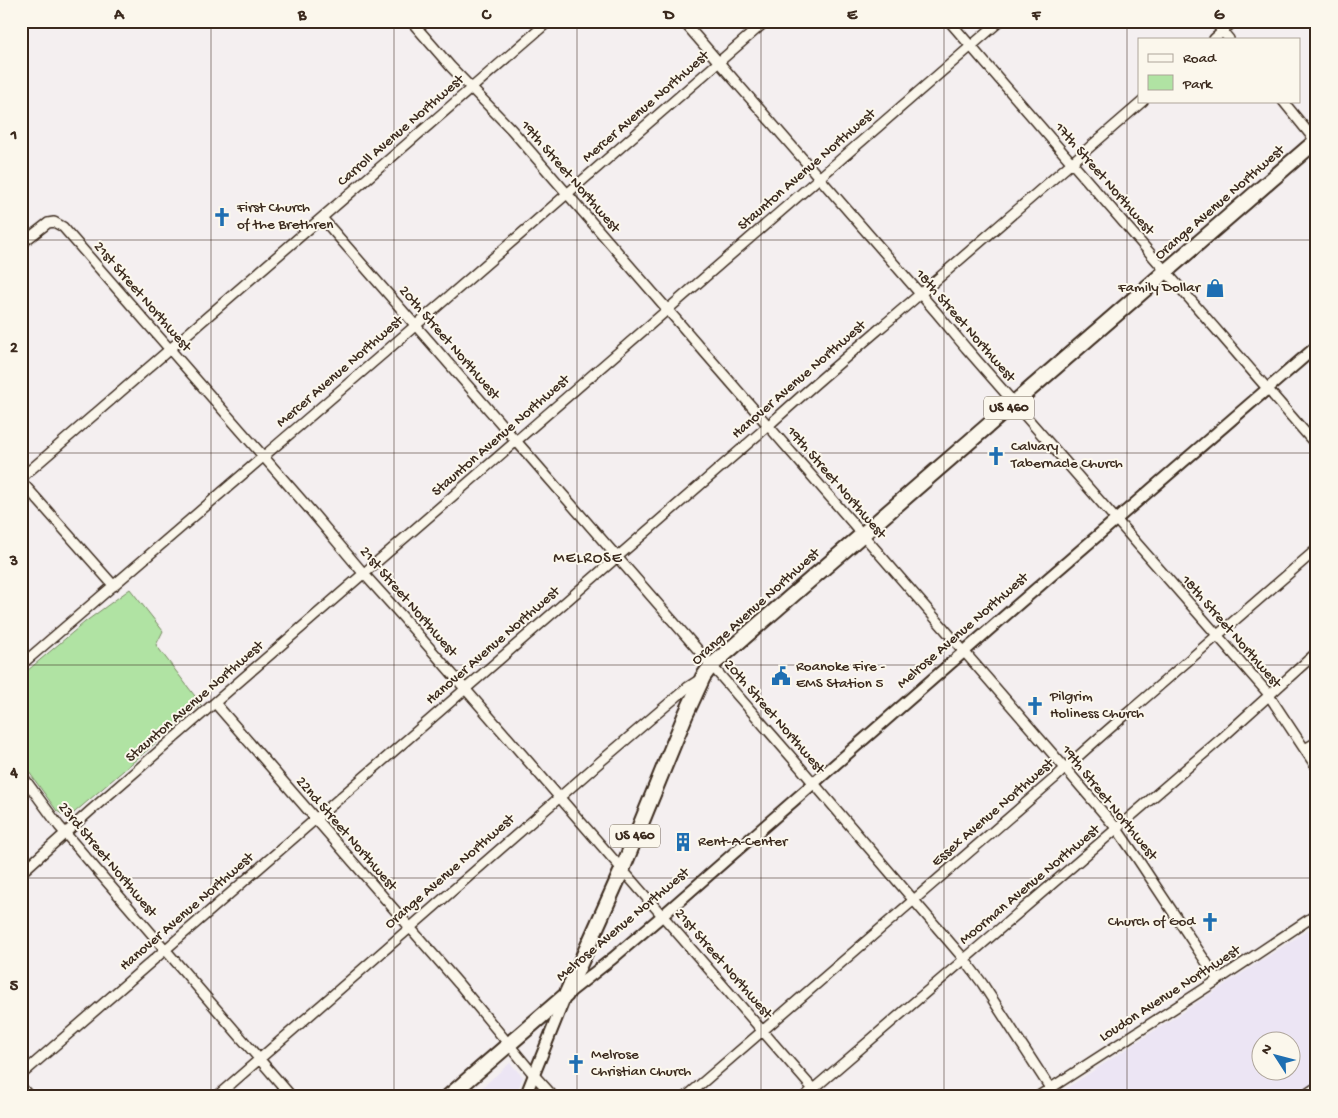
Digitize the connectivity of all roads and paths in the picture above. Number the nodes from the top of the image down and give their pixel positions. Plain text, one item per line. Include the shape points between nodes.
1 (411, 21) edge
2 (549, 21) edge
3 (683, 21) edge
4 (766, 21) edge
5 (949, 21) edge
6 (1000, 21) edge
7 (1214, 21) edge
8 (1234, 21) edge
9 (1222, 31) junction
10 (1215, 38) edge
11 (1228, 38) edge
12 (970, 47) junction
13 (719, 62) junction
14 (472, 88) junction
15 (1141, 102) edge
16 (1284, 102) edge
17 (1316, 141) edge
18 (1072, 162) junction
19 (819, 178) junction
20 (567, 194) junction
21 (322, 218) junction
22 (21, 244) edge
23 (1165, 272) junction
24 (920, 294) junction
25 (667, 310) junction
26 (415, 325) junction
27 (1317, 346) edge
28 (170, 350) junction
29 (1268, 389) junction
30 (1014, 403) junction
31 (768, 426) junction
32 (516, 441) junction
33 (1317, 446) edge
34 (264, 456) junction
35 (21, 480) edge
36 (1116, 520) junction
37 (863, 535) junction
38 (1317, 549) edge
39 (617, 557) junction
40 (364, 574) junction
41 (114, 586) junction
42 (1217, 635) junction
43 (964, 652) junction
44 (1317, 652) edge
45 (21, 665) edge
46 (707, 671) junction
47 (466, 688) junction
48 (1268, 696) junction
49 (215, 703) junction
50 (1317, 742) edge
51 (1304, 749) junction
52 (1065, 768) junction
53 (1317, 768) edge
54 (21, 774) edge
55 (814, 783) junction
56 (560, 798) junction
57 (316, 819) junction
58 (1117, 829) junction
59 (65, 833) junction
60 (622, 870) junction
61 (21, 873) edge
62 (914, 900) junction
63 (1317, 914) edge
64 (662, 916) junction
65 (410, 928) junction
66 (164, 950) junction
67 (964, 959) junction
68 (1218, 980) junction
69 (566, 994) junction
70 (762, 1031) junction
71 (509, 1044) junction
72 (259, 1059) junction
73 (21, 1075) edge
74 (534, 1075) junction
75 (21, 1087) edge
76 (1317, 1087) edge
77 (1050, 1088) junction
78 (813, 1089) junction
79 (30, 1097) edge
80 (216, 1097) edge
81 (292, 1097) edge
82 (448, 1097) edge
83 (525, 1097) edge
84 (554, 1097) edge
85 (686, 1097) edge
86 (804, 1097) edge
87 (1037, 1097) edge
88 (1302, 1097) edge

1 - 14 street, 19th Street Northwest
2 - 14 street, Carroll Avenue Northwest
3 - 13 street, 18th Street Northwest
4 - 13 street, Mercer Avenue Northwest
5 - 12 street, 17th Street Northwest
6 - 12 street, Staunton Avenue Northwest
7 - 9 street
8 - 9 street
9 - 10 street
9 - 11 street
12 - 18 street, 17th Street Northwest
12 - 19 street, Staunton Avenue Northwest
13 - 19 street, 18th Street Northwest
13 - 20 street, Mercer Avenue Northwest
14 - 20 street, 19th Street Northwest
14 - 21 street, Carroll Avenue Northwest
15 - 18 street, Hanover Avenue Northwest
16 - 17 street
17 - 23 main road, Orange Avenue Northwest / US 460
18 - 23 street, 17th Street Northwest
18 - 24 street, Hanover Avenue Northwest
19 - 24 street, 18th Street Northwest
19 - 25 street, Staunton Avenue Northwest
20 - 25 street, 19th Street Northwest
20 - 26 street, Mercer Avenue Northwest
21 - 26 street, 20th Street Northwest
21 - 28 street, Carroll Avenue Northwest
22 - 28 street, 21st Street Northwest via 48,223 60,224
23 - 29 street, 17th Street Northwest
23 - 30 main road, Orange Avenue Northwest / US 460
24 - 30 street, 18th Street Northwest
24 - 31 street, Hanover Avenue Northwest
25 - 31 street, 19th Street Northwest
25 - 32 street, Staunton Avenue Northwest
26 - 32 street, 20th Street Northwest
26 - 34 street, Mercer Avenue Northwest
27 - 29 street, Melrose Avenue Northwest
28 - 34 street, 21st Street Northwest
28 - 35 street, Carroll Avenue Northwest
29 - 33 street, 17th Street Northwest
29 - 36 street, Melrose Avenue Northwest
30 - 36 street, 18th Street Northwest
30 - 37 main road, Orange Avenue Northwest / US 460
31 - 37 street, 19th Street Northwest
31 - 39 street, Hanover Avenue Northwest
32 - 39 street, 20th Street Northwest
32 - 40 street, Staunton Avenue Northwest
34 - 40 street, 21st Street Northwest
34 - 41 street, Mercer Avenue Northwest
35 - 41 street
36 - 42 street, 18th Street Northwest
36 - 43 street, Melrose Avenue Northwest
37 - 43 street, 19th Street Northwest
37 - 46 main road, Orange Avenue Northwest / US 460
38 - 42 street, Essex Avenue Northwest
39 - 46 street, 20th Street Northwest
39 - 47 street, Hanover Avenue Northwest
40 - 47 street, 21st Street Northwest
40 - 49 street, Staunton Avenue Northwest
41 - 45 street, Mercer Avenue Northwest
42 - 48 street, 18th Street Northwest
42 - 52 street, Essex Avenue Northwest
43 - 52 street, 19th Street Northwest
43 - 55 street, Melrose Avenue Northwest
44 - 48 street, Moorman Avenue Northwest
46 - 55 street, 20th Street Northwest
46 - 56 street, Orange Avenue Northwest
46 - 60 main road, US 460 via 685,716
47 - 56 street, 21st Street Northwest
47 - 57 street, Hanover Avenue Northwest
48 - 51 street, 18th Street Northwest
48 - 58 street, Moorman Avenue Northwest
49 - 57 street, 22nd Street Northwest
49 - 59 street, Staunton Avenue Northwest
50 - 51 street
51 - 53 street, 18th Street Northwest
52 - 58 street, 19th Street Northwest
52 - 62 street, Essex Avenue Northwest
54 - 59 street, 23rd Street Northwest
55 - 62 street, 20th Street Northwest
55 - 64 street, Melrose Avenue Northwest
56 - 60 street, 21st Street Northwest
56 - 65 street, Orange Avenue Northwest
57 - 65 street, 22nd Street Northwest
57 - 66 street, Hanover Avenue Northwest
58 - 67 street, Moorman Avenue Northwest
58 - 68 street, 19th Street Northwest
59 - 61 street, Staunton Avenue Northwest
59 - 66 street, 23rd Street Northwest
60 - 64 street, 21st Street Northwest
60 - 69 main road, US 460
62 - 67 street, 20th Street Northwest
62 - 70 street, Essex Avenue Northwest
63 - 68 street, Loudon Avenue Northwest
64 - 69 street, Melrose Avenue Northwest
64 - 70 street, 21st Street Northwest
65 - 71 street, 22nd Street Northwest
65 - 72 street, Orange Avenue Northwest
66 - 72 street, 23rd Street Northwest
66 - 73 street, Hanover Avenue Northwest
67 - 77 street, 20th Street Northwest
67 - 78 street, Moorman Avenue Northwest
68 - 77 street, Loudon Avenue Northwest
69 - 71 main road, Melrose Avenue Northwest / US 460
69 - 74 street
70 - 78 street, 21st Street Northwest
70 - 85 street, Essex Avenue Northwest
71 - 74 street, 22nd Street Northwest
71 - 82 main road, Melrose Avenue Northwest / US 460
72 - 80 street, Orange Avenue Northwest
72 - 81 street, 23rd Street Northwest
74 - 83 street
74 - 84 street, 22nd Street Northwest
75 - 79 street
76 - 88 street
77 - 87 street, Loudon Avenue Northwest
78 - 86 street, Moorman Avenue Northwest

